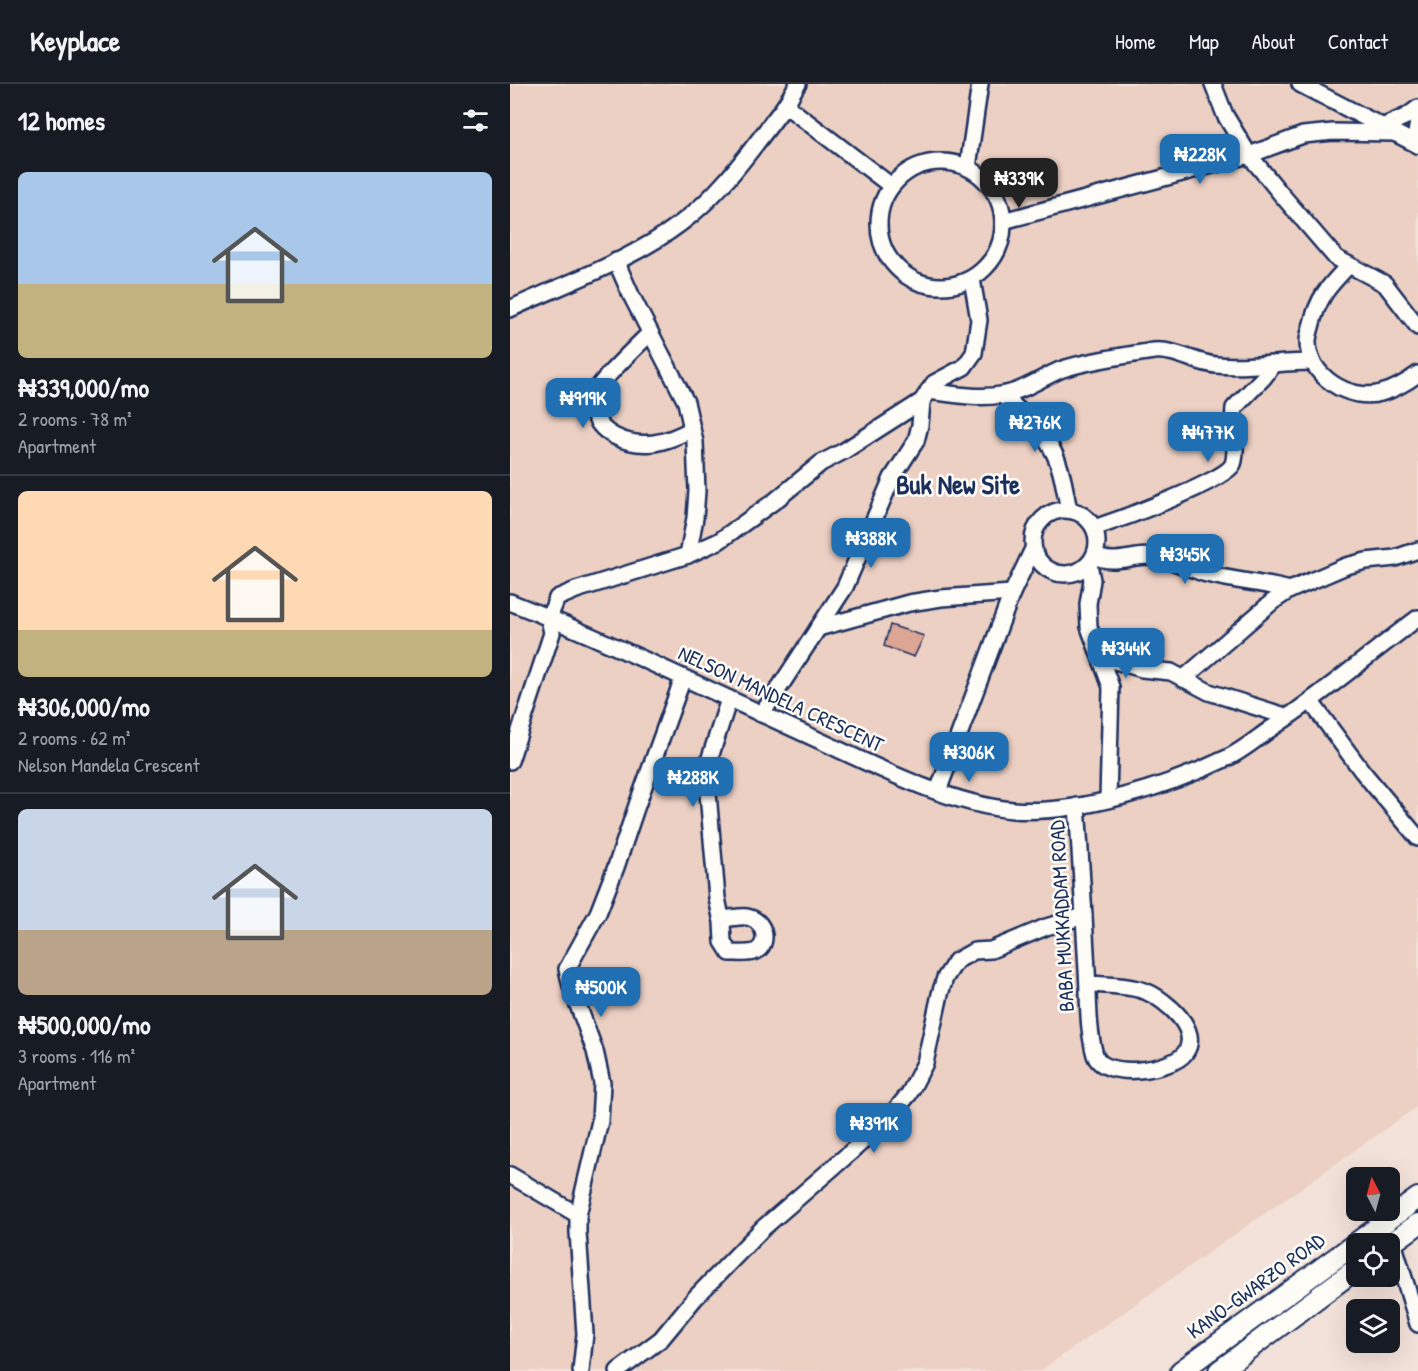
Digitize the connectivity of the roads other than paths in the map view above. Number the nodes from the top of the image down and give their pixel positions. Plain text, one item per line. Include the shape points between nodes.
1 (798, 84) edge
2 (980, 84) edge
3 (1213, 84) edge
4 (1300, 84) edge
5 (785, 105) junction
6 (1418, 108) edge
7 (1418, 121) edge
8 (1388, 130) junction
9 (1418, 145) edge
10 (1249, 155) junction
11 (968, 167) junction
12 (890, 186) junction
13 (1003, 221) junction
14 (616, 261) junction
15 (1349, 265) junction
16 (972, 279) junction
17 (510, 309) edge
18 (1418, 327) edge
19 (650, 333) junction
20 (1312, 362) junction
21 (1274, 364) junction
22 (1418, 374) edge
23 (1002, 395) junction
24 (925, 396) junction
25 (692, 429) junction
26 (1069, 510) junction
27 (1095, 528) junction
28 (1033, 549) junction
29 (1418, 550) edge
30 (688, 555) junction
31 (1092, 560) junction
32 (1290, 590) junction
33 (1012, 593) junction
34 (510, 602) edge
35 (549, 618) junction
36 (1418, 618) edge
37 (818, 628) junction
38 (1101, 657) junction
39 (684, 678) junction
40 (1183, 679) junction
41 (729, 699) junction
42 (1311, 702) junction
43 (762, 714) junction
44 (1288, 717) junction
45 (510, 761) edge
46 (938, 791) junction
47 (1108, 799) junction
48 (1077, 806) junction
49 (1418, 838) edge
50 (1084, 916) junction
51 (722, 922) dead end
52 (1088, 984) junction
53 (510, 1174) edge
54 (1418, 1198) edge
55 (578, 1215) junction
56 (1415, 1231) edge
57 (1400, 1239) edge
58 (1400, 1271) edge
59 (1346, 1276) edge
60 (1418, 1324) edge
61 (582, 1371) edge
62 (618, 1371) edge
63 (1181, 1371) edge
64 (1219, 1371) edge

1 - 5 street
2 - 11 street
3 - 10 street via 1225,115
4 - 8 street
5 - 12 street
5 - 14 street via 715,192 682,223
6 - 8 street
7 - 9 street
8 - 9 street
8 - 10 street via 1303,135
10 - 13 street
10 - 15 street via 1336,258
11 - 12 street via 949,162 929,163 911,169
11 - 13 street via 984,178 996,194
12 - 16 street via 879,216 879,236 898,270 914,281 933,286 953,286
13 - 16 street via 998,251
14 - 17 street
14 - 19 street
15 - 18 street via 1385,285
15 - 20 street via 1324,291 1314,313 1308,341
16 - 24 street via 979,320 974,353 964,367 933,383
19 - 25 street via 686,402
19 - 25 street via 601,384 592,398 594,416 612,436 634,441 675,439
20 - 21 street
20 - 22 street via 1328,381 1353,394 1380,394
21 - 23 street via 1214,365 1156,351 1061,370
21 - 27 street via 1234,408 1234,460 1227,471
23 - 24 street
23 - 26 street via 1043,435 1062,475
24 - 30 street via 820,463 718,541
24 - 37 street via 916,441 892,478 845,587
25 - 30 street via 697,491
26 - 27 street via 1087,518
26 - 28 street via 1059,510 1041,520 1035,529
27 - 31 street via 1098,546
28 - 31 street via 1043,566 1061,575 1081,570
28 - 33 street
29 - 32 street via 1346,566
30 - 35 street via 557,598
31 - 32 street via 1153,556 1241,583
31 - 38 street via 1089,627
32 - 40 street
33 - 37 street via 909,603
33 - 46 street
34 - 35 street, NELSON MANDELA CRESCENT
35 - 39 street, NELSON MANDELA CRESCENT
35 - 45 street via 552,633
36 - 42 street, NELSON MANDELA CRESCENT
37 - 43 street
38 - 40 street via 1142,669 1171,672
38 - 47 street via 1111,687
39 - 41 street, NELSON MANDELA CRESCENT
39 - 55 street via 598,913 567,969 602,1083 600,1121
40 - 44 street via 1209,693
41 - 43 street, NELSON MANDELA CRESCENT
41 - 51 street via 706,770
42 - 44 street, NELSON MANDELA CRESCENT
42 - 49 street
43 - 46 street, NELSON MANDELA CRESCENT
44 - 47 street, NELSON MANDELA CRESCENT via 1230,757 1150,790
46 - 48 street, NELSON MANDELA CRESCENT via 1011,810
47 - 48 street, NELSON MANDELA CRESCENT
48 - 50 street, BABA MUKKADDAM ROAD
50 - 52 street, BABA MUKKADDAM ROAD
50 - 62 street via 991,950 974,951 957,961 945,978 925,1063 909,1094 866,1138 763,1227 661,1339
52 - 52 street, BABA MUKKADDAM ROAD via 1088,1025 1101,1065 1131,1071 1152,1069 1185,1054 1189,1043 1187,1025 1169,1006 1146,991
53 - 55 street
54 - 63 main road, KANO-GWARZO ROAD
55 - 61 street via 585,1334
56 - 57 main road
58 - 60 street
59 - 64 main road

